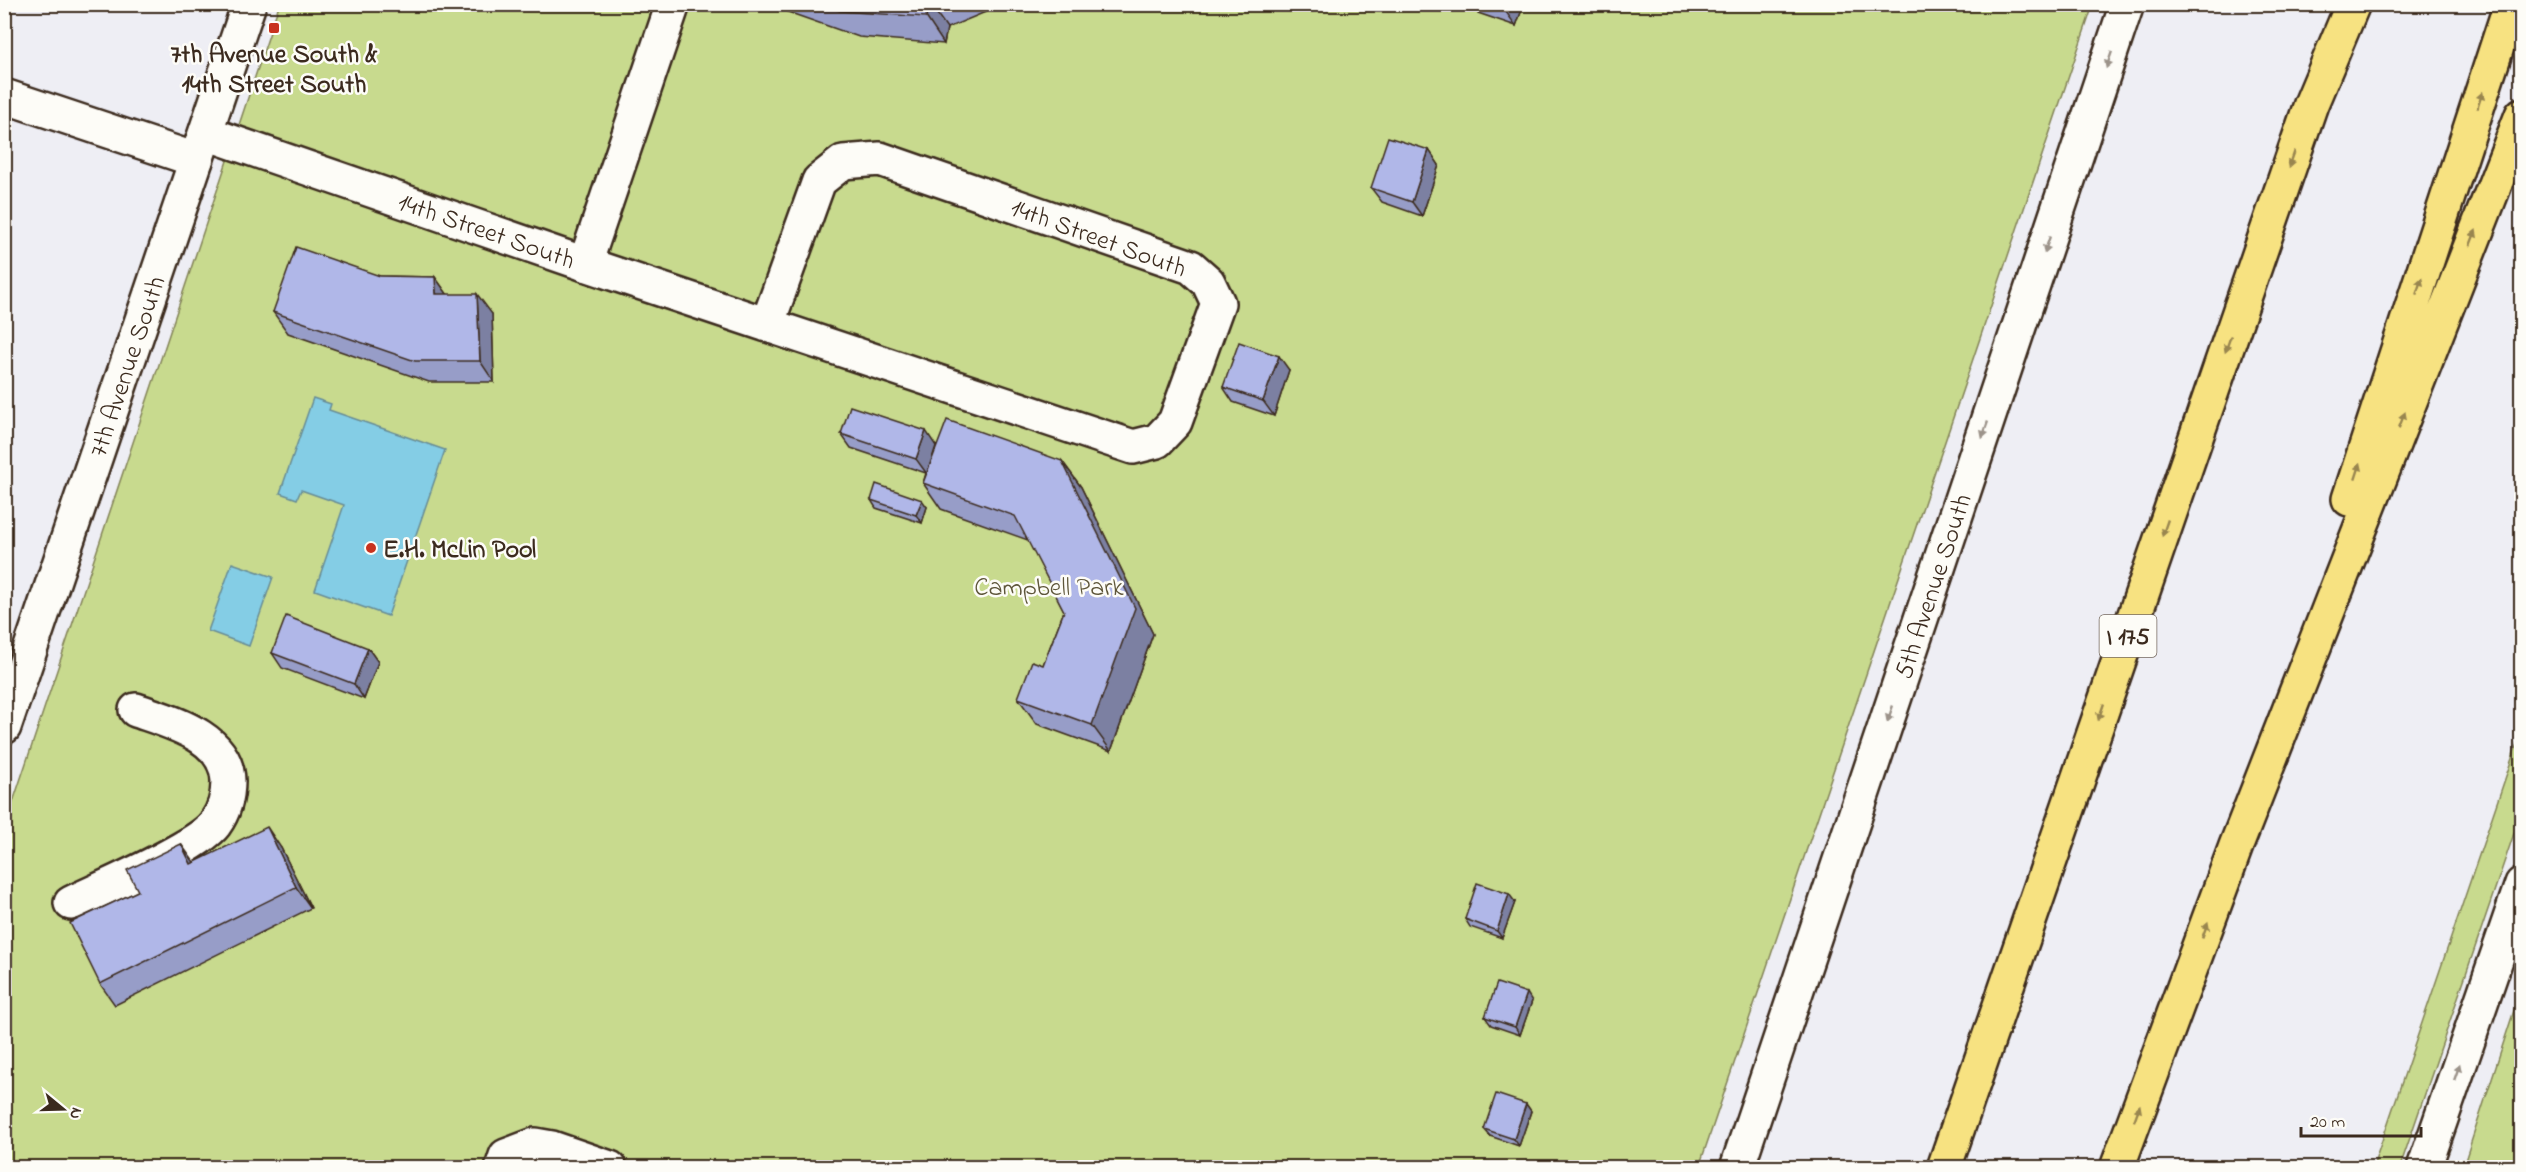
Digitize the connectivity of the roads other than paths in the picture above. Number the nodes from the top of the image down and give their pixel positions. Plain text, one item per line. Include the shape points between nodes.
1 (249, 4) edge
2 (673, 4) edge
3 (2127, 4) edge
4 (2334, 4) edge
5 (2353, 4) edge
6 (2511, 4) edge
7 (4, 96) edge
8 (2311, 104) junction
9 (2522, 115) edge
10 (201, 147) junction
11 (585, 264) junction
12 (767, 325) junction
13 (136, 710) dead end
14 (4, 727) edge
15 (2236, 846) junction
16 (2522, 884) edge
17 (71, 903) dead end
18 (502, 1167) edge
19 (610, 1167) edge
20 (1737, 1167) edge
21 (1944, 1167) edge
22 (2117, 1167) edge
23 (2424, 1167) edge

1 - 10 street, 7th Avenue South
2 - 11 street
3 -> 20 street, 5th Avenue South
4 - 8 highway
5 - 8 highway
15 -> 6 highway
7 - 10 street, 14th Street South
8 -> 21 highway, I 175
15 -> 9 highway
10 - 11 street, 14th Street South
10 - 14 street, 7th Avenue South
11 - 12 street, 14th Street South
12 - 12 street, 14th Street South via 819,181 843,162 880,159 1191,267 1208,282 1218,303 1176,422 1157,441 1133,447
13 - 17 street via 180,725 215,747 228,773 228,798 215,825 190,844
22 -> 15 highway
23 -> 16 street
18 - 19 street via 506,1155 535,1145

